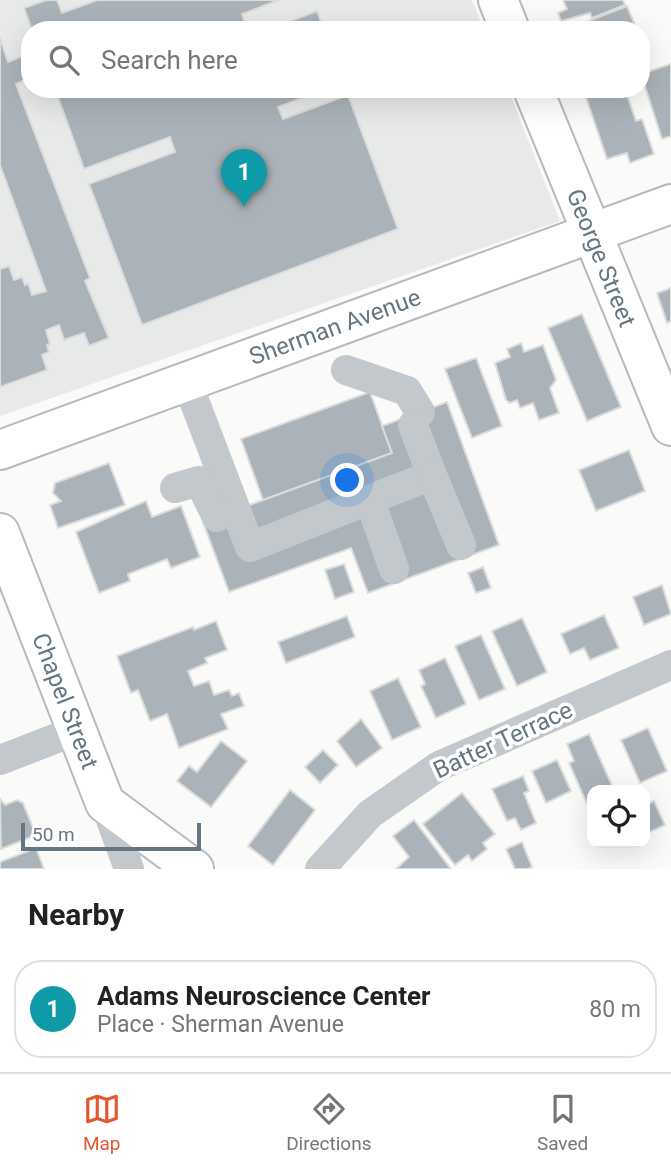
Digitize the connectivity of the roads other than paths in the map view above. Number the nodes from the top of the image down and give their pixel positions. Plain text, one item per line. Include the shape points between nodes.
1 (498, 0) edge
2 (506, 21) edge
3 (537, 98) edge
4 (671, 204) edge
5 (590, 234) junction
6 (333, 328) junction
7 (187, 382) junction
8 (203, 424) junction
9 (671, 426) edge
10 (0, 450) edge
11 (432, 475) junction
12 (370, 501) junction
13 (217, 517) dead end
14 (0, 533) edge
15 (461, 545) dead end
16 (394, 569) dead end
17 (671, 665) edge
18 (75, 731) junction
19 (0, 760) edge
20 (105, 803) junction
21 (129, 869) edge
22 (194, 869) edge
23 (320, 869) edge

1 - 2 main road
3 - 5 main road, George Street
4 - 5 main road, Sherman Avenue
5 - 6 main road, Sherman Avenue
5 - 9 main road, George Street
6 - 7 main road, Sherman Avenue
6 - 11 street via 352,383 407,391
7 - 8 street
7 - 10 main road, Sherman Avenue
8 - 12 street via 250,547
8 - 13 street via 187,484
11 - 12 street
11 - 15 street
12 - 16 street
14 - 18 main road, Chapel Street
17 - 23 street, Batter Terrace via 439,766 370,814
18 - 19 street
18 - 20 main road, Chapel Street
20 - 21 street, Chapel Street
20 - 22 main road

